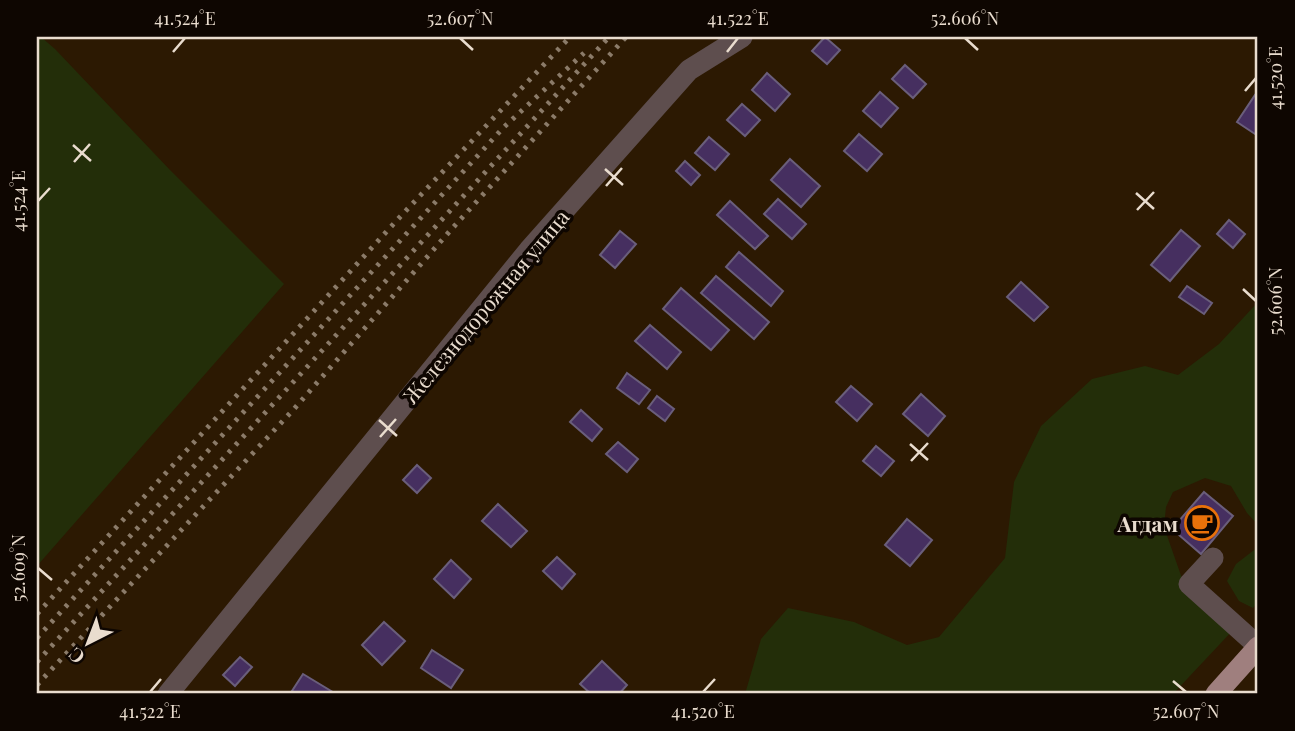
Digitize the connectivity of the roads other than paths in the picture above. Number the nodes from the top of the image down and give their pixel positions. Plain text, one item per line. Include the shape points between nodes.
1 (742, 37) edge
2 (1213, 558) dead end
3 (1258, 646) edge
4 (169, 694) edge
5 (1216, 694) edge

1 - 4 street, Железнодорожная улица via 689,70 547,229
2 - 3 street via 1189,584
3 - 5 main road

